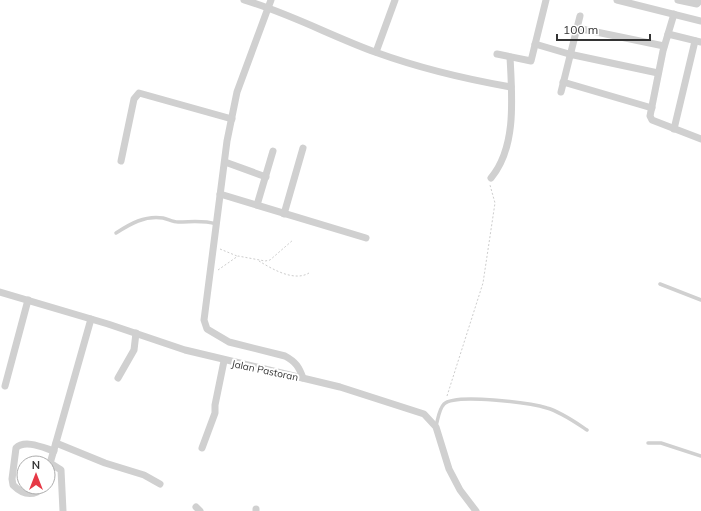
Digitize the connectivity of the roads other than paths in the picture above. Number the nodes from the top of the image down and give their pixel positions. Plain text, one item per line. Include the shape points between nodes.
1 (244, 0) edge
2 (395, 0) edge
3 (546, 0) edge
4 (617, 0) edge
5 (678, 0) edge
6 (700, 0) edge
7 (269, 4) edge
8 (674, 14) junction
9 (580, 16) dead end
10 (701, 21) edge
11 (577, 28) junction
12 (671, 35) junction
13 (698, 42) edge
14 (535, 44) junction
15 (664, 46) junction
16 (376, 52) junction
17 (497, 54) dead end
18 (569, 54) junction
19 (510, 57) junction
20 (658, 72) junction
21 (563, 82) junction
22 (511, 88) junction
23 (561, 92) dead end
24 (652, 108) junction
25 (232, 118) junction
26 (674, 130) junction
27 (701, 139) edge
28 (303, 148) dead end
29 (273, 151) dead end
30 (121, 161) dead end
31 (225, 162) junction
32 (266, 177) junction
33 (491, 178) road end
34 (220, 194) junction
35 (257, 205) junction
36 (284, 214) junction
37 (216, 224) junction
38 (116, 233) dead end
39 (366, 238) dead end
40 (660, 284) dead end
41 (0, 294) edge
42 (28, 300) junction
43 (701, 300) edge
44 (91, 319) junction
45 (136, 333) junction
46 (224, 361) junction
47 (118, 378) dead end
48 (303, 378) junction
49 (5, 386) dead end
50 (436, 428) junction
51 (587, 430) dead end
52 (56, 443) junction
53 (648, 443) dead end
54 (202, 448) dead end
55 (54, 451) junction
56 (53, 455) edge
57 (701, 456) edge
58 (56, 466) edge
59 (160, 484) dead end
60 (16, 488) edge
61 (472, 510) edge
62 (63, 511) edge

1 - 7 street
2 - 16 street
3 - 14 street
4 - 8 street
5 - 6 street via 694,4
7 - 16 street
7 - 25 street via 237,92
8 - 10 street
8 - 12 street
9 - 11 street
11 - 15 street
11 - 18 street
12 - 13 street
12 - 15 street
13 - 26 street
14 - 18 street
14 - 19 street via 531,61
15 - 20 street
16 - 22 street via 446,75
17 - 19 street
18 - 20 street
18 - 21 street
19 - 22 street
20 - 24 street
21 - 23 street
21 - 24 street
22 - 33 street via 510,128 505,152 499,168
24 - 26 street via 652,120
25 - 30 street via 138,93 134,99
25 - 31 street
26 - 27 street
28 - 36 street
29 - 32 street
31 - 32 street
31 - 34 street
32 - 35 street
34 - 35 street
34 - 37 street
35 - 36 street
36 - 39 street
37 - 38 lane via 198,220 176,222 155,218 129,224
37 - 48 street via 204,320 207,329 229,342 285,356 299,366
40 - 43 lane
41 - 42 street, Jalan Pastoran
42 - 44 street, Jalan Pastoran
42 - 49 street
44 - 45 street, Jalan Pastoran
44 - 52 street
45 - 46 street, Jalan Pastoran
45 - 47 street via 134,350
46 - 48 street, Jalan Pastoran
46 - 54 street via 215,413
48 - 50 street, Jalan Pastoran via 368,394 424,414
50 - 51 lane via 445,403 474,398 526,403 548,408
50 - 61 street, Jalan Pastoran via 449,469
52 - 55 street
52 - 59 street via 105,463 144,475
53 - 57 lane via 661,443
55 - 56 street
55 - 60 street via 20,444 16,448 13,485
58 - 62 street via 62,470

